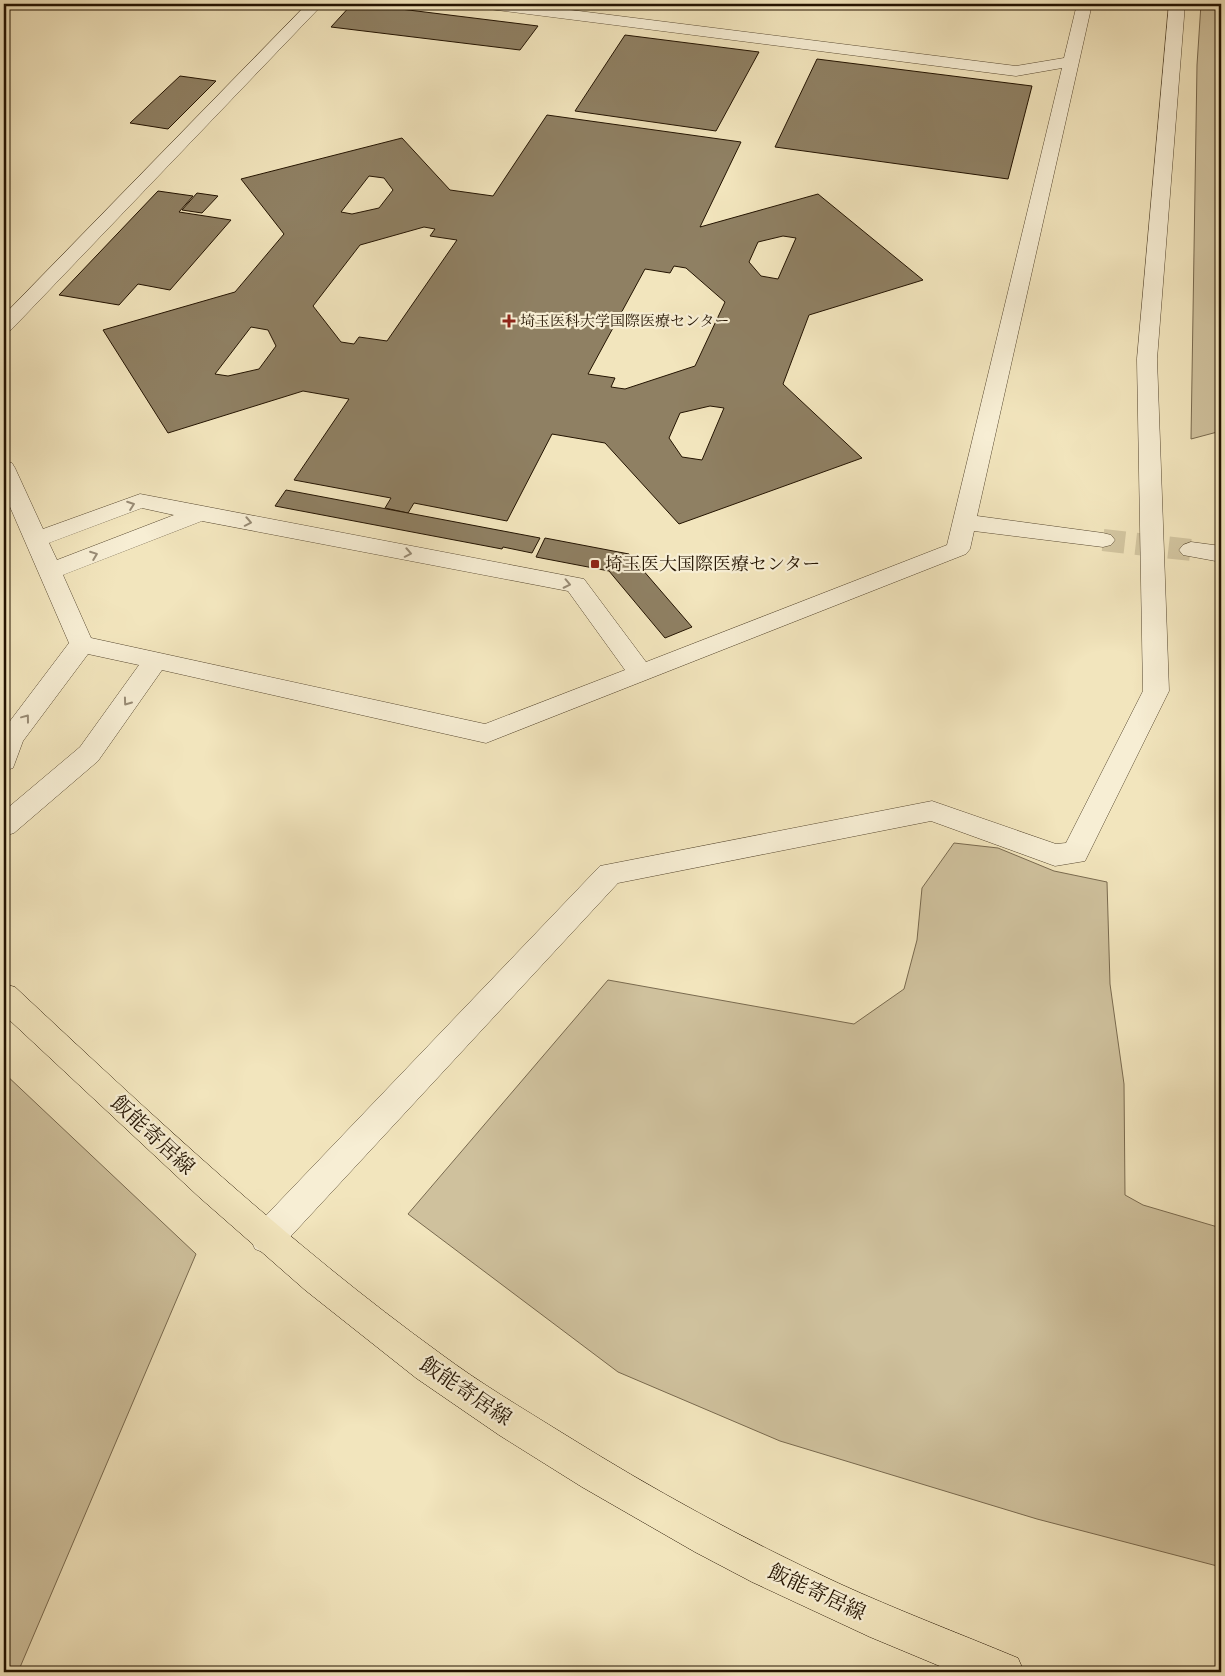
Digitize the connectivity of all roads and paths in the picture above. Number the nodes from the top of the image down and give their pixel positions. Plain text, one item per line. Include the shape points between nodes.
1 (315, 4) edge
2 (489, 4) edge
3 (1085, 4) edge
4 (1177, 4) edge
5 (1072, 62) junction
6 (1016, 70) junction
7 (1051, 87) junction
8 (4, 326) edge
9 (4, 468) edge
10 (200, 513) junction
11 (964, 522) junction
12 (36, 540) junction
13 (1103, 540) tunnel mouth
14 (1191, 550) tunnel mouth
15 (1221, 554) edge
16 (49, 572) junction
17 (82, 644) junction
18 (155, 662) junction
19 (641, 673) junction
20 (4, 761) edge
21 (4, 826) edge
22 (4, 996) edge
23 (267, 1238) junction
24 (1004, 1672) edge

1 - 8 street
2 - 6 street
3 - 5 street
4 - 23 street via 1147,359 1156,691 1074,853 1055,855 932,811 610,874
5 - 6 street
5 - 7 street
6 - 7 street
7 - 11 street
9 - 12 street
12 -> 10 street via 140,502
16 -> 10 street
10 -> 19 street via 576,585
11 - 13 street
11 - 19 street via 958,549
12 - 16 street
14 - 15 street
16 - 17 street
17 - 18 street
20 -> 17 street via 11,738
18 - 19 street via 486,734
18 -> 21 street via 89,754
22 - 23 main road, 飯能寄居線
23 - 24 main road, 飯能寄居線 via 430,1368 582,1467 734,1553 832,1601

